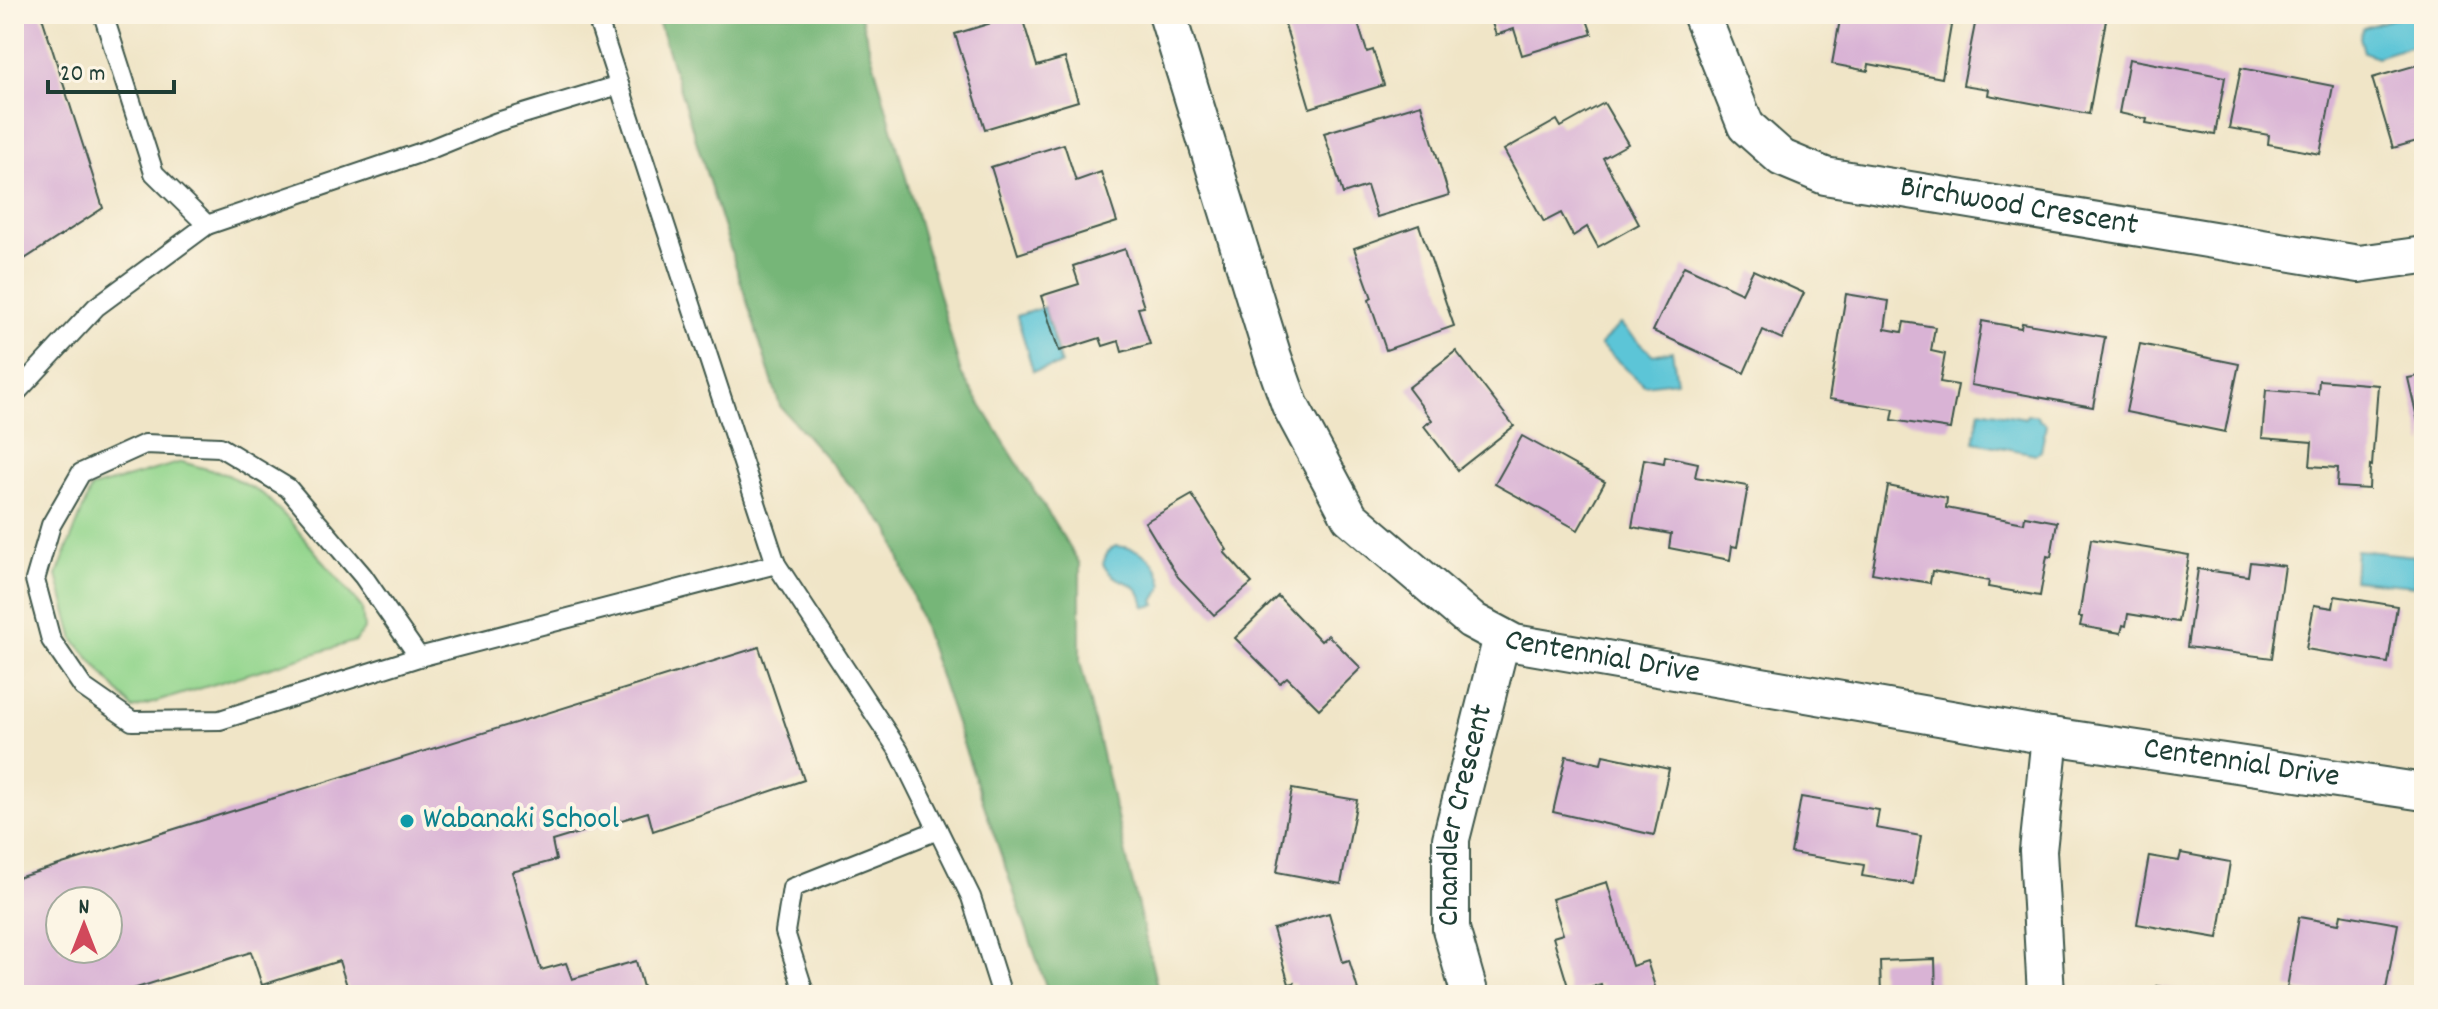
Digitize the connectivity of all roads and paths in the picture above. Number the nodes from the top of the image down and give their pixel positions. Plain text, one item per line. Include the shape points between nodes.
1 (103, 14) edge
2 (596, 14) edge
3 (1167, 14) edge
4 (1701, 14) edge
5 (619, 85) junction
6 (207, 225) junction
7 (2424, 255) edge
8 (14, 395) edge
9 (776, 564) junction
10 (1502, 637) junction
11 (419, 657) junction
12 (2050, 736) junction
13 (2424, 792) edge
14 (938, 830) junction
15 (805, 995) edge
16 (1002, 995) edge
17 (1470, 995) edge
18 (2046, 995) edge

1 - 6 lane via 154,173
2 - 5 lane
3 - 10 street, Centennial Drive via 1297,419 1350,517 1471,620
4 - 7 street, Birchwood Crescent via 1746,126 1782,158 1825,176 2359,264
5 - 6 lane via 497,122
5 - 9 lane
6 - 8 lane via 96,307
9 - 11 lane
9 - 14 lane via 899,751
10 - 12 street, Centennial Drive
10 - 17 street, Chandler Crescent via 1451,839 1451,929
11 - 11 lane via 363,576 288,488 220,447 145,444 81,473 51,525 35,580 51,640 83,687 132,721 220,720
12 - 13 street, Centennial Drive
12 - 18 street via 2038,851
14 - 15 lane via 792,888 785,932
14 - 16 lane via 971,897

